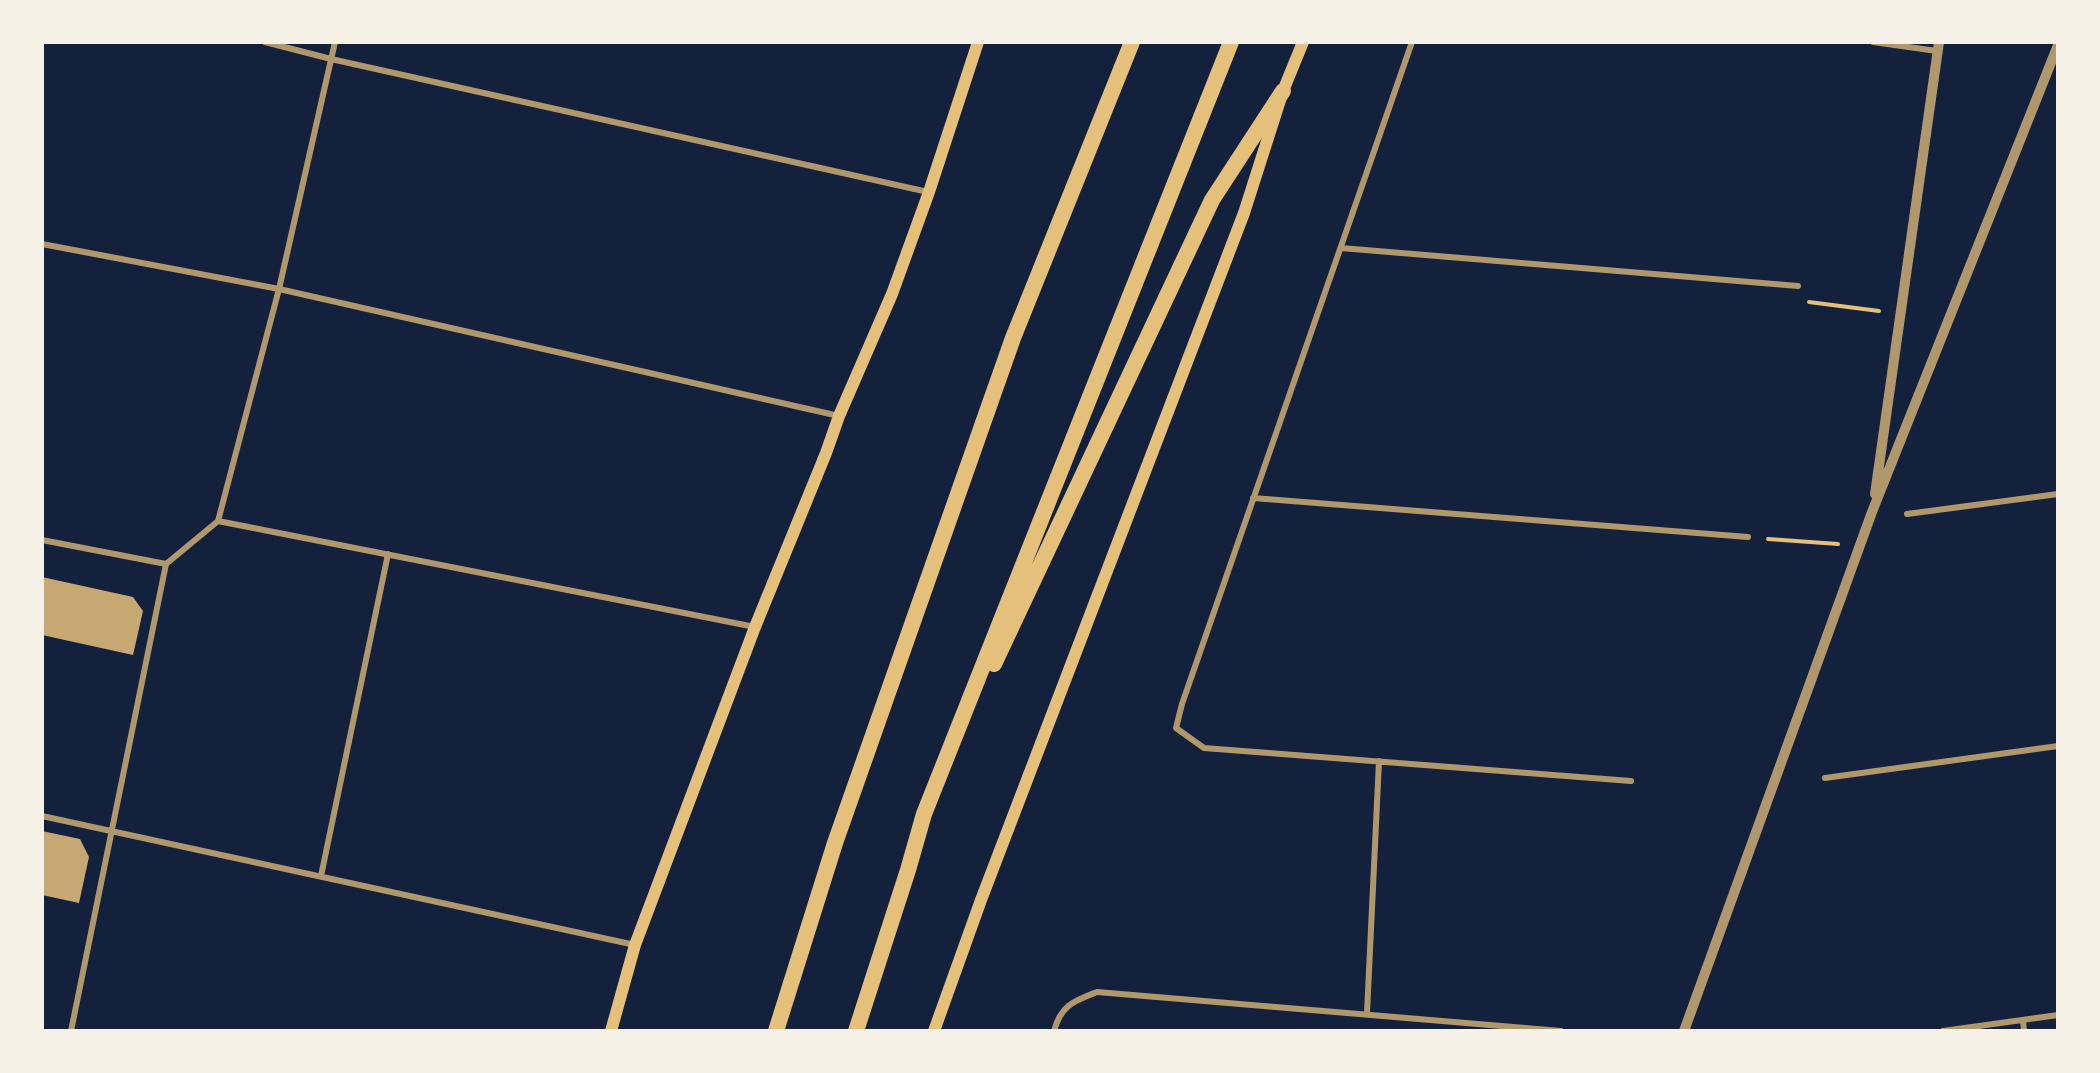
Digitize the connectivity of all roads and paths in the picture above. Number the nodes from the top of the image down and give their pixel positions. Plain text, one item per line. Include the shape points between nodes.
1 (265, 42) edge
2 (335, 42) edge
3 (978, 42) edge
4 (1132, 42) edge
5 (1231, 42) edge
6 (1303, 42) edge
7 (1412, 42) edge
8 (1874, 42) edge
9 (2058, 45) edge
10 (1938, 47) edge
11 (331, 59) junction
12 (1282, 91) junction
13 (929, 192) junction
14 (42, 244) edge
15 (1341, 248) junction
16 (1798, 286) joint
17 (279, 289) junction
18 (1900, 314) junction
19 (839, 416) junction
20 (2058, 494) edge
21 (1253, 498) junction
22 (1872, 512) junction
23 (1907, 514) dead end
24 (218, 521) junction
25 (1748, 537) joint
26 (42, 540) edge
27 (1860, 546) junction
28 (388, 554) junction
29 (166, 564) junction
30 (754, 627) junction
31 (2058, 746) edge
32 (1380, 761) junction
33 (1826, 778) dead end
34 (1632, 781) dead end
35 (924, 814) junction
36 (42, 816) edge
37 (112, 832) junction
38 (321, 876) junction
39 (635, 945) junction
40 (1367, 1013) junction
41 (2058, 1015) edge
42 (2023, 1020) junction
43 (71, 1031) edge
44 (611, 1031) edge
45 (776, 1031) edge
46 (856, 1031) edge
47 (934, 1031) edge
48 (1054, 1031) edge
49 (1561, 1031) edge
50 (1684, 1031) edge
51 (1943, 1031) edge
52 (2024, 1031) edge

1 - 11 street
2 - 11 street
3 - 13 main road
4 - 45 highway via 1013,338 835,843
5 - 35 highway
6 - 12 main road
7 - 15 street
8 - 10 street
9 - 22 street
10 - 18 street
11 - 13 street
11 - 17 street
12 - 35 highway via 1212,200
12 - 47 main road via 1244,213
13 - 19 main road via 892,294
14 - 17 street
15 - 16 street
15 - 21 street
16 - 18 path via 1797,301
17 - 19 street
17 - 24 street
18 - 22 street
19 - 30 main road
20 - 23 street
21 - 25 street
21 - 32 street via 1176,728 1204,748
22 - 27 street
24 - 28 street
24 - 29 street
25 - 27 path
26 - 29 street
27 - 50 street
28 - 30 street
28 - 38 street
29 - 37 street
30 - 39 main road
31 - 33 street
32 - 34 street
32 - 40 street
35 - 46 highway
36 - 37 street
37 - 38 street
37 - 43 street
38 - 39 street
39 - 44 main road
40 - 48 street via 1097,992 1069,1004
40 - 49 street
41 - 42 street
42 - 51 street
42 - 52 street

